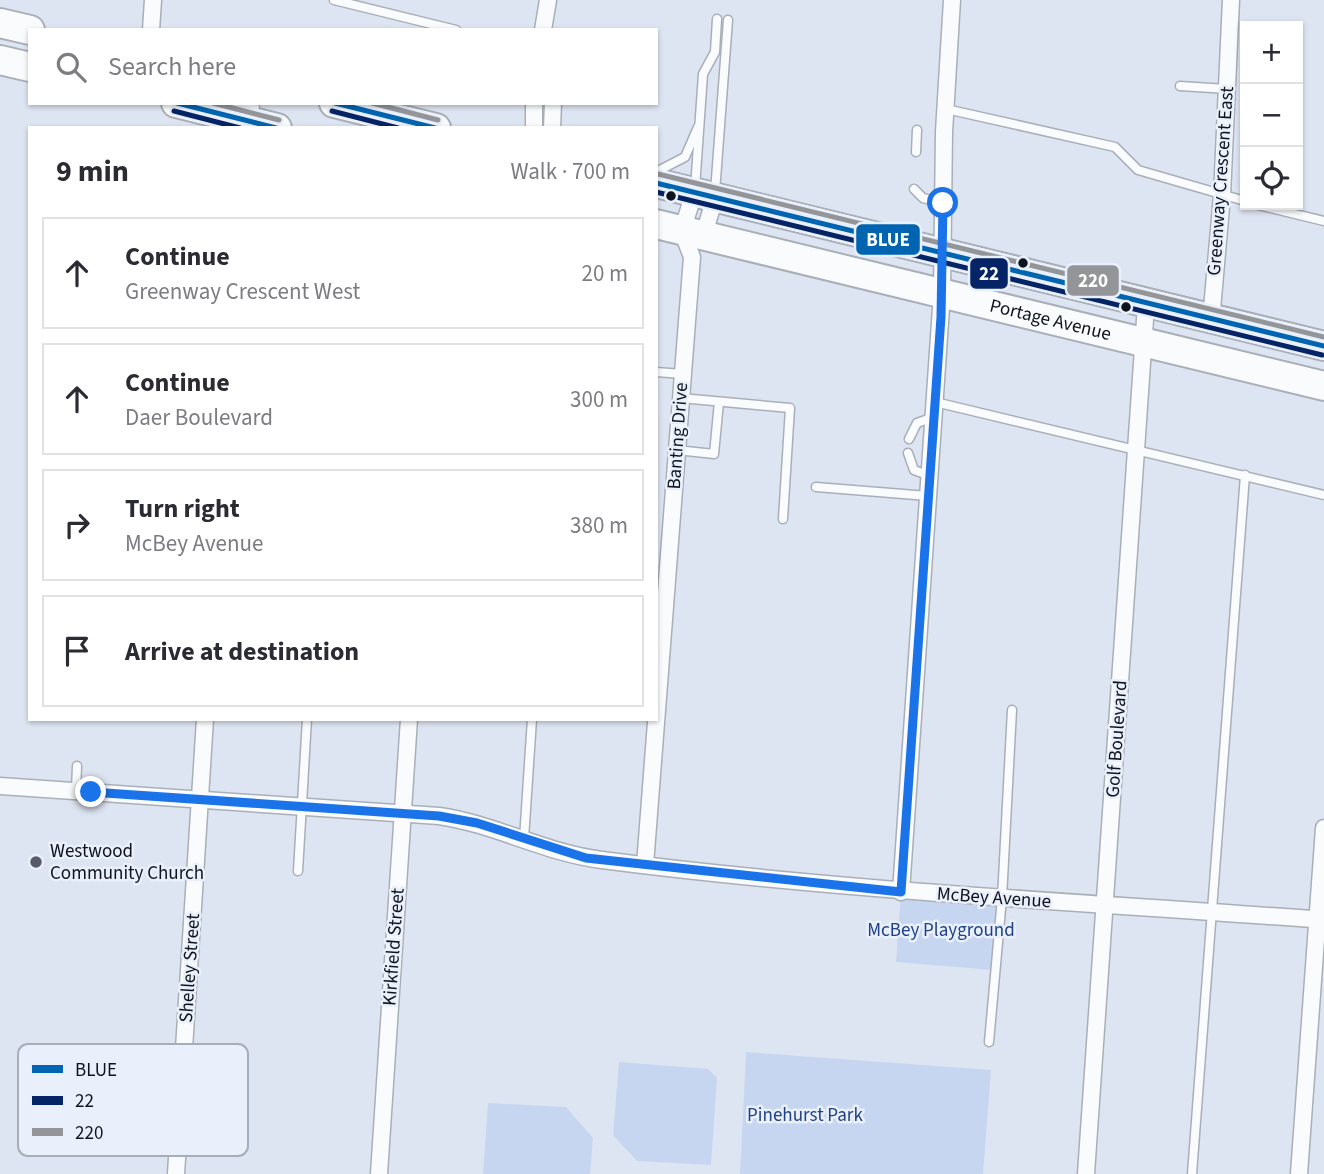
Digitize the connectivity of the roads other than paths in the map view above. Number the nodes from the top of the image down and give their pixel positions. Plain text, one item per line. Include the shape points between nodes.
1 (153, 0) edge
2 (334, 0) edge
3 (548, 0) edge
4 (952, 0) edge
5 (1231, 0) edge
6 (717, 19) dead end
7 (728, 20) dead end
8 (0, 23) edge
9 (547, 27) edge
10 (151, 28) edge
11 (448, 28) edge
12 (28, 30) edge
13 (0, 60) edge
14 (28, 67) edge
15 (1180, 86) dead end
16 (1227, 89) junction
17 (186, 105) edge
18 (342, 105) edge
19 (534, 105) edge
20 (553, 105) edge
21 (946, 109) junction
22 (257, 120) edge
23 (701, 121) junction
24 (428, 126) edge
25 (534, 126) edge
26 (552, 126) edge
27 (917, 130) dead end
28 (916, 152) dead end
29 (658, 171) edge
30 (658, 184) edge
31 (914, 189) dead end
32 (704, 195) junction
33 (1222, 195) junction
34 (1240, 200) edge
35 (943, 203) junction
36 (1279, 210) edge
37 (1324, 221) edge
38 (684, 237) edge
39 (942, 254) junction
40 (942, 293) junction
41 (1146, 304) junction
42 (1211, 321) junction
43 (1145, 342) junction
44 (1324, 346) edge
45 (658, 372) edge
46 (683, 374) junction
47 (1324, 386) edge
48 (681, 398) junction
49 (719, 402) junction
50 (934, 409) junction
51 (909, 439) dead end
52 (1139, 449) junction
53 (677, 450) junction
54 (908, 453) dead end
55 (1245, 475) junction
56 (930, 476) junction
57 (816, 487) dead end
58 (1324, 495) edge
59 (928, 496) junction
60 (783, 519) dead end
61 (658, 696) edge
62 (1012, 710) dead end
63 (205, 721) edge
64 (307, 721) edge
65 (409, 721) edge
66 (532, 721) edge
67 (656, 721) edge
68 (77, 766) dead end
69 (0, 786) edge
70 (76, 791) junction
71 (200, 800) junction
72 (301, 807) junction
73 (402, 813) junction
74 (1324, 828) edge
75 (524, 839) junction
76 (645, 865) junction
77 (298, 871) dead end
78 (901, 892) junction
79 (1002, 898) junction
80 (1105, 905) junction
81 (1212, 912) junction
82 (1321, 920) edge
83 (989, 1042) dead end
84 (184, 1044) edge
85 (177, 1156) edge
86 (176, 1174) edge
87 (379, 1174) edge
88 (1086, 1174) edge
89 (1192, 1174) edge
90 (1298, 1174) edge

1 - 10 street
2 - 11 lane
3 - 9 street
4 - 21 street
5 - 16 street, Greenway Crescent East
6 - 23 lane via 715,52 703,74
7 - 32 lane
8 - 12 highway
13 - 14 highway
15 - 16 lane
16 - 33 street, Greenway Crescent East
17 - 22 highway
18 - 24 highway
19 - 25 street
20 - 26 street
21 - 33 lane via 1115,147 1138,170
21 - 35 street
23 - 29 lane via 685,157
23 - 32 lane via 698,177
27 - 28 lane
30 - 32 highway, Portage Avenue
31 - 35 lane via 923,198
32 - 38 street, Banting Drive
32 - 38 street, Banting Drive
32 - 39 highway, Portage Avenue
33 - 34 lane
33 - 42 street, Greenway Crescent East
35 - 39 street
36 - 37 lane
38 - 40 highway, Portage Avenue
38 - 46 street, Banting Drive
39 - 40 street
39 - 41 highway, Portage Avenue
40 - 43 highway, Portage Avenue
40 - 50 street
41 - 42 highway, Portage Avenue
41 - 43 street, Golf Boulevard
42 - 44 highway, Portage Avenue
43 - 47 highway, Portage Avenue
43 - 52 street, Golf Boulevard
45 - 46 lane
46 - 48 street, Banting Drive
48 - 49 lane
48 - 53 street, Banting Drive
49 - 53 lane via 714,453
49 - 60 lane via 790,408
50 - 51 lane via 917,422
50 - 52 lane
50 - 56 street
52 - 55 lane
52 - 80 street, Golf Boulevard
53 - 61 street, Banting Drive
54 - 56 lane via 914,470
55 - 58 lane
55 - 81 lane
56 - 59 street
57 - 59 lane
59 - 78 street
62 - 79 lane
63 - 71 street, Shelley Street
64 - 72 lane
65 - 73 street, Kirkfield Street
66 - 75 lane
67 - 76 street, Banting Drive
68 - 70 lane
69 - 70 street, McBey Avenue
70 - 71 street, McBey Avenue
71 - 72 street, McBey Avenue
71 - 84 street, Shelley Street
72 - 73 street, McBey Avenue
72 - 77 lane
73 - 75 street, McBey Avenue via 465,820
73 - 87 street, Kirkfield Street
74 - 82 street
75 - 76 street, McBey Avenue via 586,858
76 - 78 street, McBey Avenue
78 - 79 street, McBey Avenue
79 - 80 street, McBey Avenue
79 - 83 lane
80 - 81 street, McBey Avenue
80 - 88 street, Golf Boulevard
81 - 82 street, McBey Avenue
81 - 89 lane
82 - 90 street
85 - 86 street, Shelley Street

